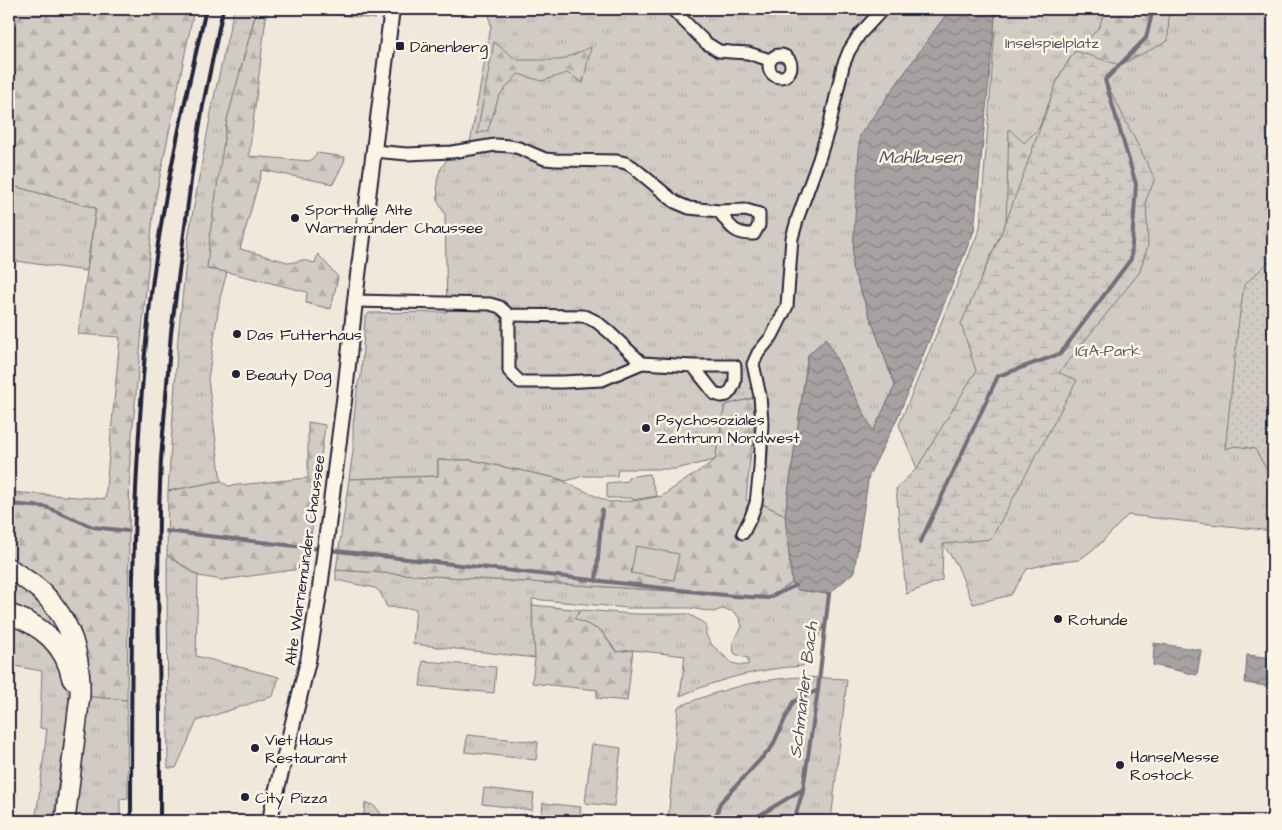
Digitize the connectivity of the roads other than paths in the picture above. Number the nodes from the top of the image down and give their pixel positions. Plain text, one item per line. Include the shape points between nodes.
1 (392, 9) edge
2 (672, 9) edge
3 (883, 9) edge
4 (770, 60) dead end
5 (374, 150) junction
6 (719, 211) dead end
7 (356, 301) junction
8 (509, 316) junction
9 (642, 363) junction
10 (693, 366) dead end
11 (743, 533) dead end
12 (9, 568) edge
13 (9, 614) edge
14 (58, 821) edge
15 (65, 821) edge
16 (270, 821) edge

1 - 5 street, Alte Warnemünder Chaussee
2 - 4 street via 706,44 719,51 748,53
3 - 11 street via 859,35 842,66 827,135 792,238 787,306 753,364 762,422 760,468 756,502
5 - 6 street via 407,154 452,152 495,145 519,148 545,159 617,161 633,167 683,206
5 - 7 street, Alte Warnemünder Chaussee
7 - 8 street via 490,304 500,307
7 - 16 street, Alte Warnemünder Chaussee via 327,538 308,661
8 - 9 street via 582,316 610,332
8 - 9 street via 509,371 520,382 602,380
9 - 10 street
12 - 15 highway via 52,603 71,634 79,660 80,695
13 - 14 highway via 38,627 47,635 62,653 70,671 73,696

